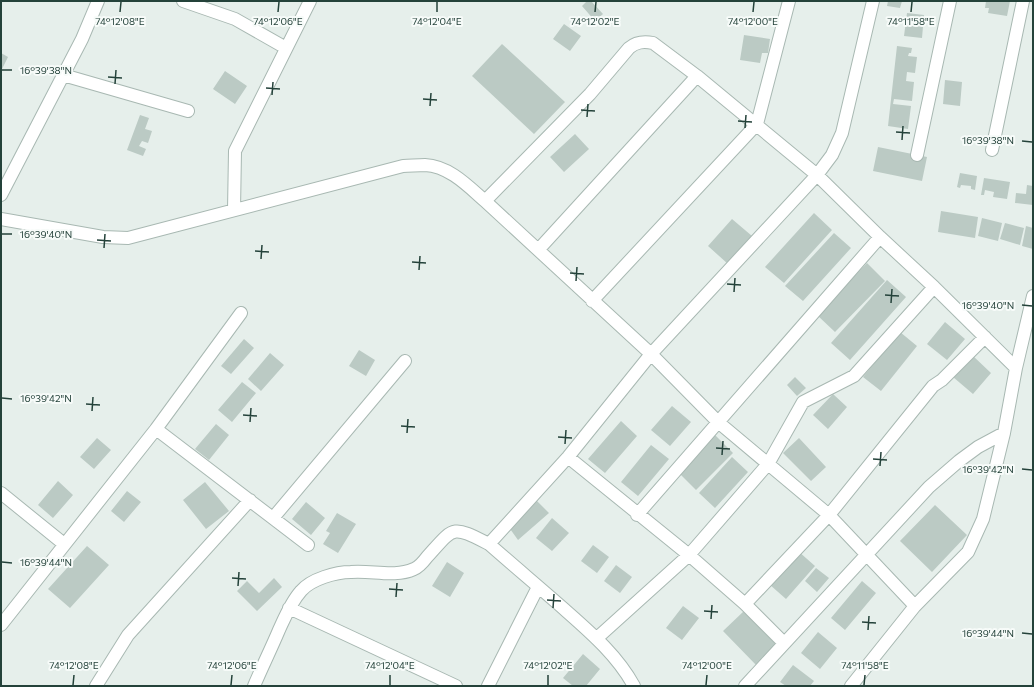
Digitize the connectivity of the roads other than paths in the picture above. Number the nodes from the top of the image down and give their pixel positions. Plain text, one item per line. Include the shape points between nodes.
1 (98, 1) edge
2 (183, 1) edge
3 (310, 1) edge
4 (789, 1) edge
5 (873, 1) edge
6 (950, 1) edge
7 (1023, 1) edge
8 (203, 4) edge
9 (286, 48) junction
10 (63, 75) junction
11 (697, 76) junction
12 (188, 111) dead end
13 (757, 124) junction
14 (992, 150) dead end
15 (917, 155) dead end
16 (817, 175) junction
17 (1, 195) edge
18 (485, 201) junction
19 (234, 210) junction
20 (1, 219) edge
21 (880, 237) junction
22 (538, 249) junction
23 (934, 287) junction
24 (1033, 296) edge
25 (592, 301) junction
26 (241, 313) dead end
27 (985, 337) junction
28 (651, 354) junction
29 (405, 361) dead end
30 (1016, 368) junction
31 (718, 422) junction
32 (156, 430) junction
33 (1004, 433) junction
34 (568, 457) junction
35 (768, 464) junction
36 (1, 493) edge
37 (250, 500) junction
38 (637, 515) junction
39 (829, 515) junction
40 (273, 518) junction
41 (64, 544) junction
42 (489, 544) junction
43 (308, 545) dead end
44 (689, 555) junction
45 (867, 556) junction
46 (538, 586) junction
47 (745, 604) junction
48 (915, 606) junction
49 (289, 608) junction
50 (1, 625) edge
51 (596, 638) junction
52 (784, 643) junction
53 (629, 683) edge
54 (96, 686) edge
55 (254, 686) edge
56 (456, 686) edge
57 (488, 686) edge
58 (745, 686) edge
59 (851, 686) edge

1 - 10 street
2 - 8 street
3 - 9 street
4 - 13 street
5 - 16 street via 842,133 832,155
6 - 15 street
7 - 14 street
8 - 9 street
9 - 19 street via 236,151
10 - 12 street
10 - 17 street
11 - 13 street
11 - 18 street via 659,46 646,42 634,44 590,94
11 - 22 street
13 - 16 street
13 - 25 street
16 - 21 street
16 - 28 street
18 - 19 street via 442,168 425,165 403,166
18 - 22 street
19 - 20 street via 128,238 103,237
21 - 23 street
21 - 31 street
22 - 25 street
23 - 27 street
23 - 35 street via 854,376 803,402
24 - 30 street
25 - 28 street
26 - 32 street
27 - 30 street
27 - 39 street via 933,386
28 - 31 street
28 - 34 street
29 - 40 street
30 - 33 street
31 - 35 street
31 - 38 street
32 - 37 street
32 - 41 street
33 - 45 street via 978,447 929,487
33 - 48 street via 983,519 968,552
34 - 38 street
34 - 42 street
35 - 39 street
35 - 44 street
36 - 41 street
37 - 40 street
37 - 54 street via 128,635
38 - 44 street
39 - 45 street
39 - 47 street
40 - 43 street
41 - 50 street
42 - 46 street
42 - 49 street via 464,532 456,531 448,534 416,569 393,574 351,572 331,575 301,590
44 - 47 street
44 - 51 street
45 - 48 street
45 - 52 street
46 - 51 street
46 - 57 street
47 - 52 street
48 - 59 street
49 - 55 street
49 - 56 street
51 - 53 street via 616,658
52 - 58 street

